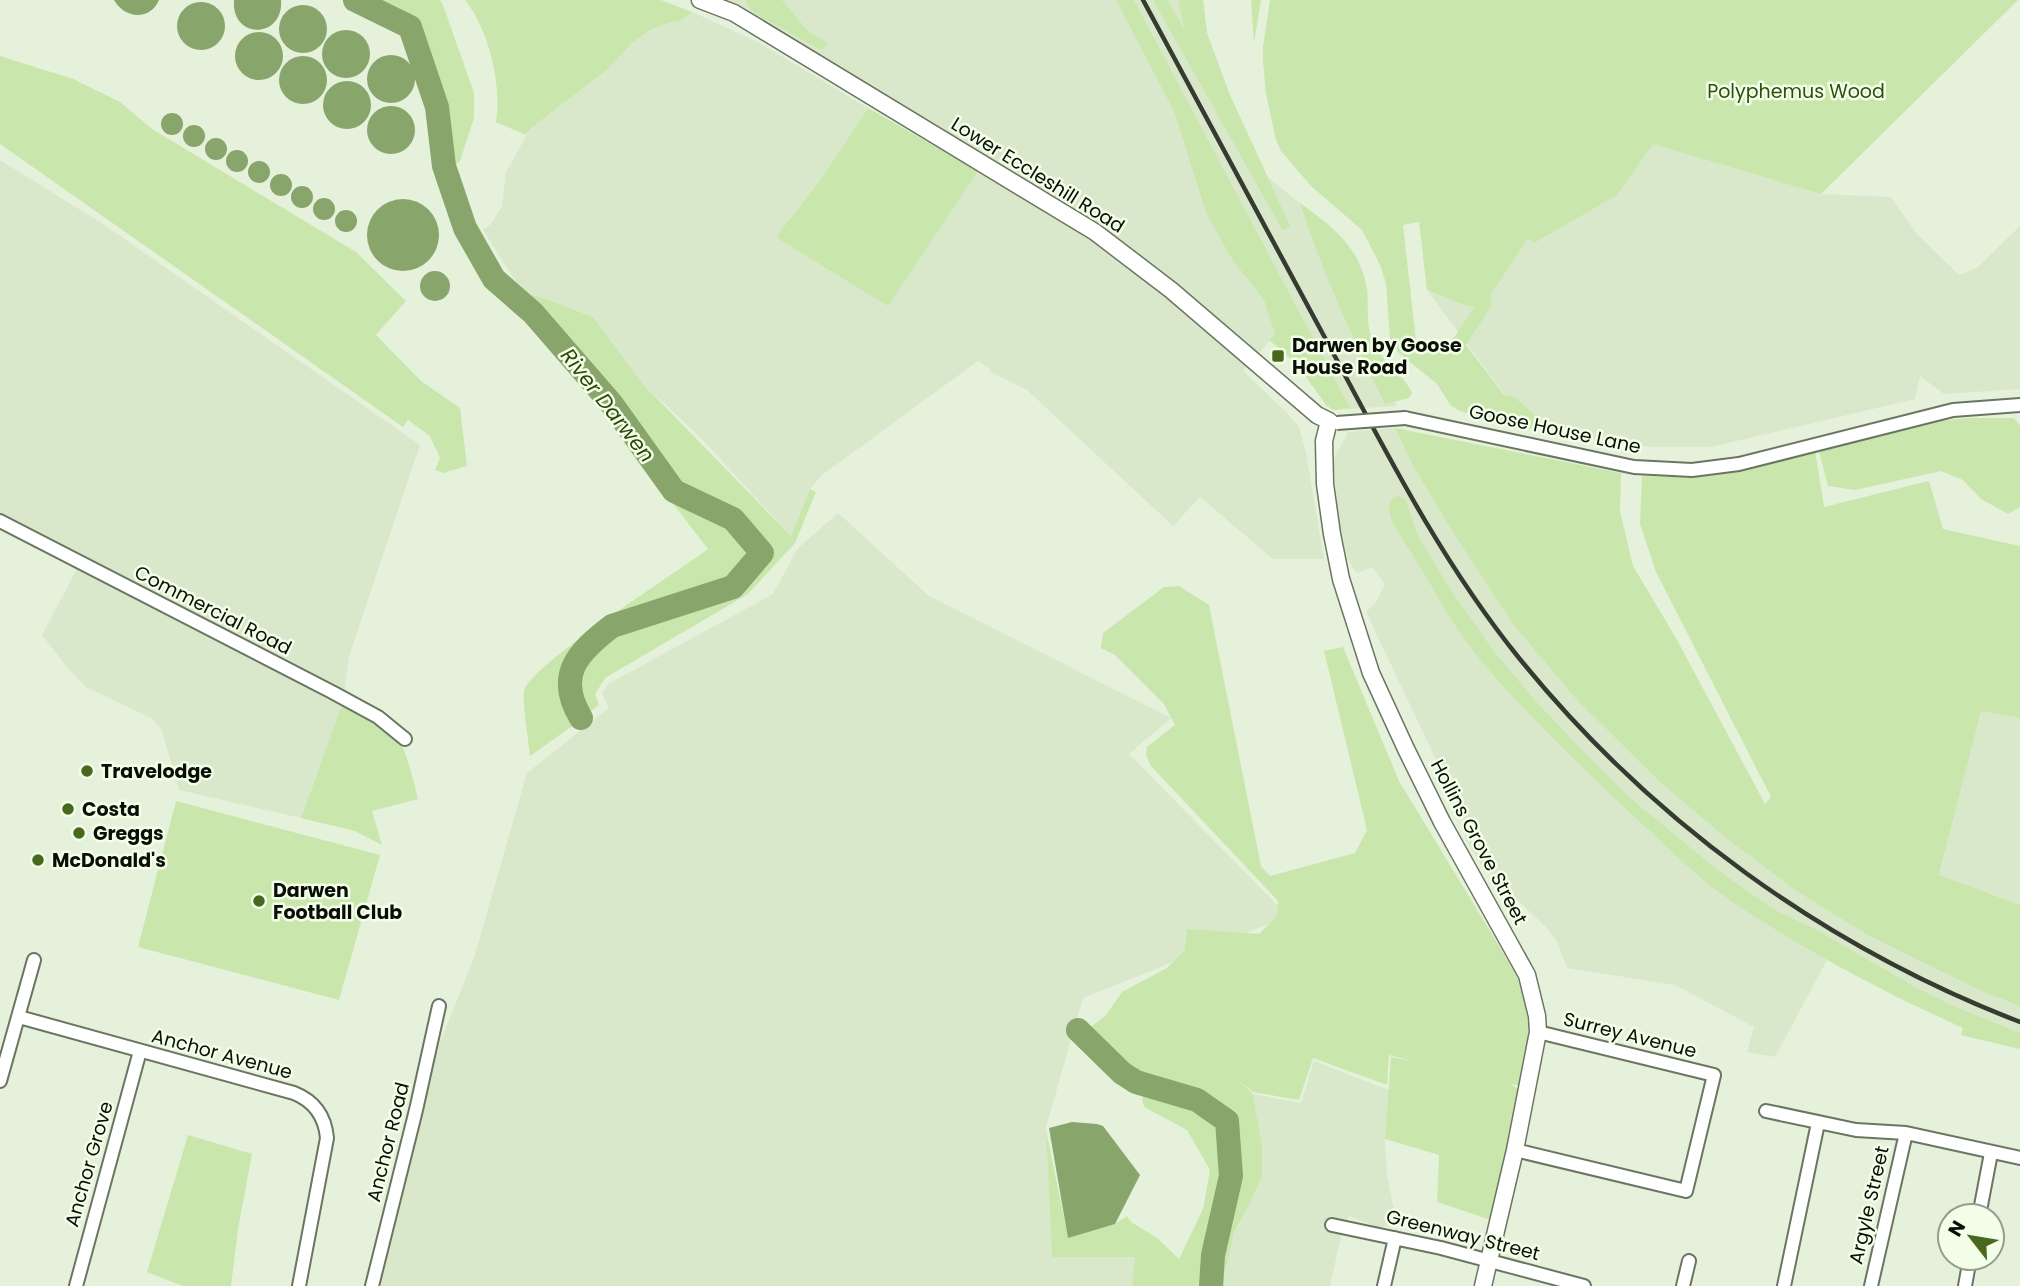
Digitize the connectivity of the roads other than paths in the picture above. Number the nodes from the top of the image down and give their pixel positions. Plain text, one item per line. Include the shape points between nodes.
1 (700, 0) edge
2 (2020, 405) edge
3 (1333, 422) junction
4 (0, 521) edge
5 (405, 738) dead end
6 (34, 960) dead end
7 (439, 1006) dead end
8 (19, 1017) junction
9 (1538, 1032) junction
10 (140, 1051) junction
11 (0, 1081) edge
12 (1766, 1111) dead end
13 (1818, 1123) junction
14 (1906, 1133) junction
15 (1515, 1150) junction
16 (1991, 1153) junction
17 (2020, 1158) edge
18 (1982, 1202) edge
19 (1332, 1225) dead end
20 (1395, 1238) junction
21 (1489, 1261) junction
22 (1689, 1261) dead end
23 (76, 1286) edge
24 (299, 1286) edge
25 (372, 1286) edge
26 (1384, 1286) edge
27 (1483, 1286) edge
28 (1584, 1286) edge
29 (1683, 1286) edge
30 (1784, 1286) edge
31 (1871, 1286) edge

1 - 3 street, Lower Eccleshill Road via 734,13 1095,232 1171,290 1317,415
2 - 3 street, Goose House Lane, bridge via 1953,410 1739,464 1692,470 1634,467 1405,418
3 - 9 street, Hollins Grove Street via 1324,441 1332,534 1371,673 1442,822 1527,975
4 - 5 street, Commercial Road via 332,692
6 - 8 street
7 - 25 street, Anchor Road
8 - 10 street, Anchor Avenue
8 - 11 street
9 - 15 street, Hollins Grove Street
9 - 15 street, Surrey Avenue via 1714,1075 1686,1191
10 - 23 street, Anchor Grove
10 - 24 street, Anchor Avenue via 294,1093 317,1108 327,1138
12 - 13 street
13 - 14 street
13 - 30 street
14 - 16 street
14 - 31 street, Argyle Street
15 - 21 street, Hollins Grove Street
16 - 17 street
16 - 18 street
19 - 20 street, Greenway Street
20 - 21 street, Greenway Street
20 - 26 street
21 - 27 street, Hollins Grove Street
21 - 28 street, Greenway Street
22 - 29 street

